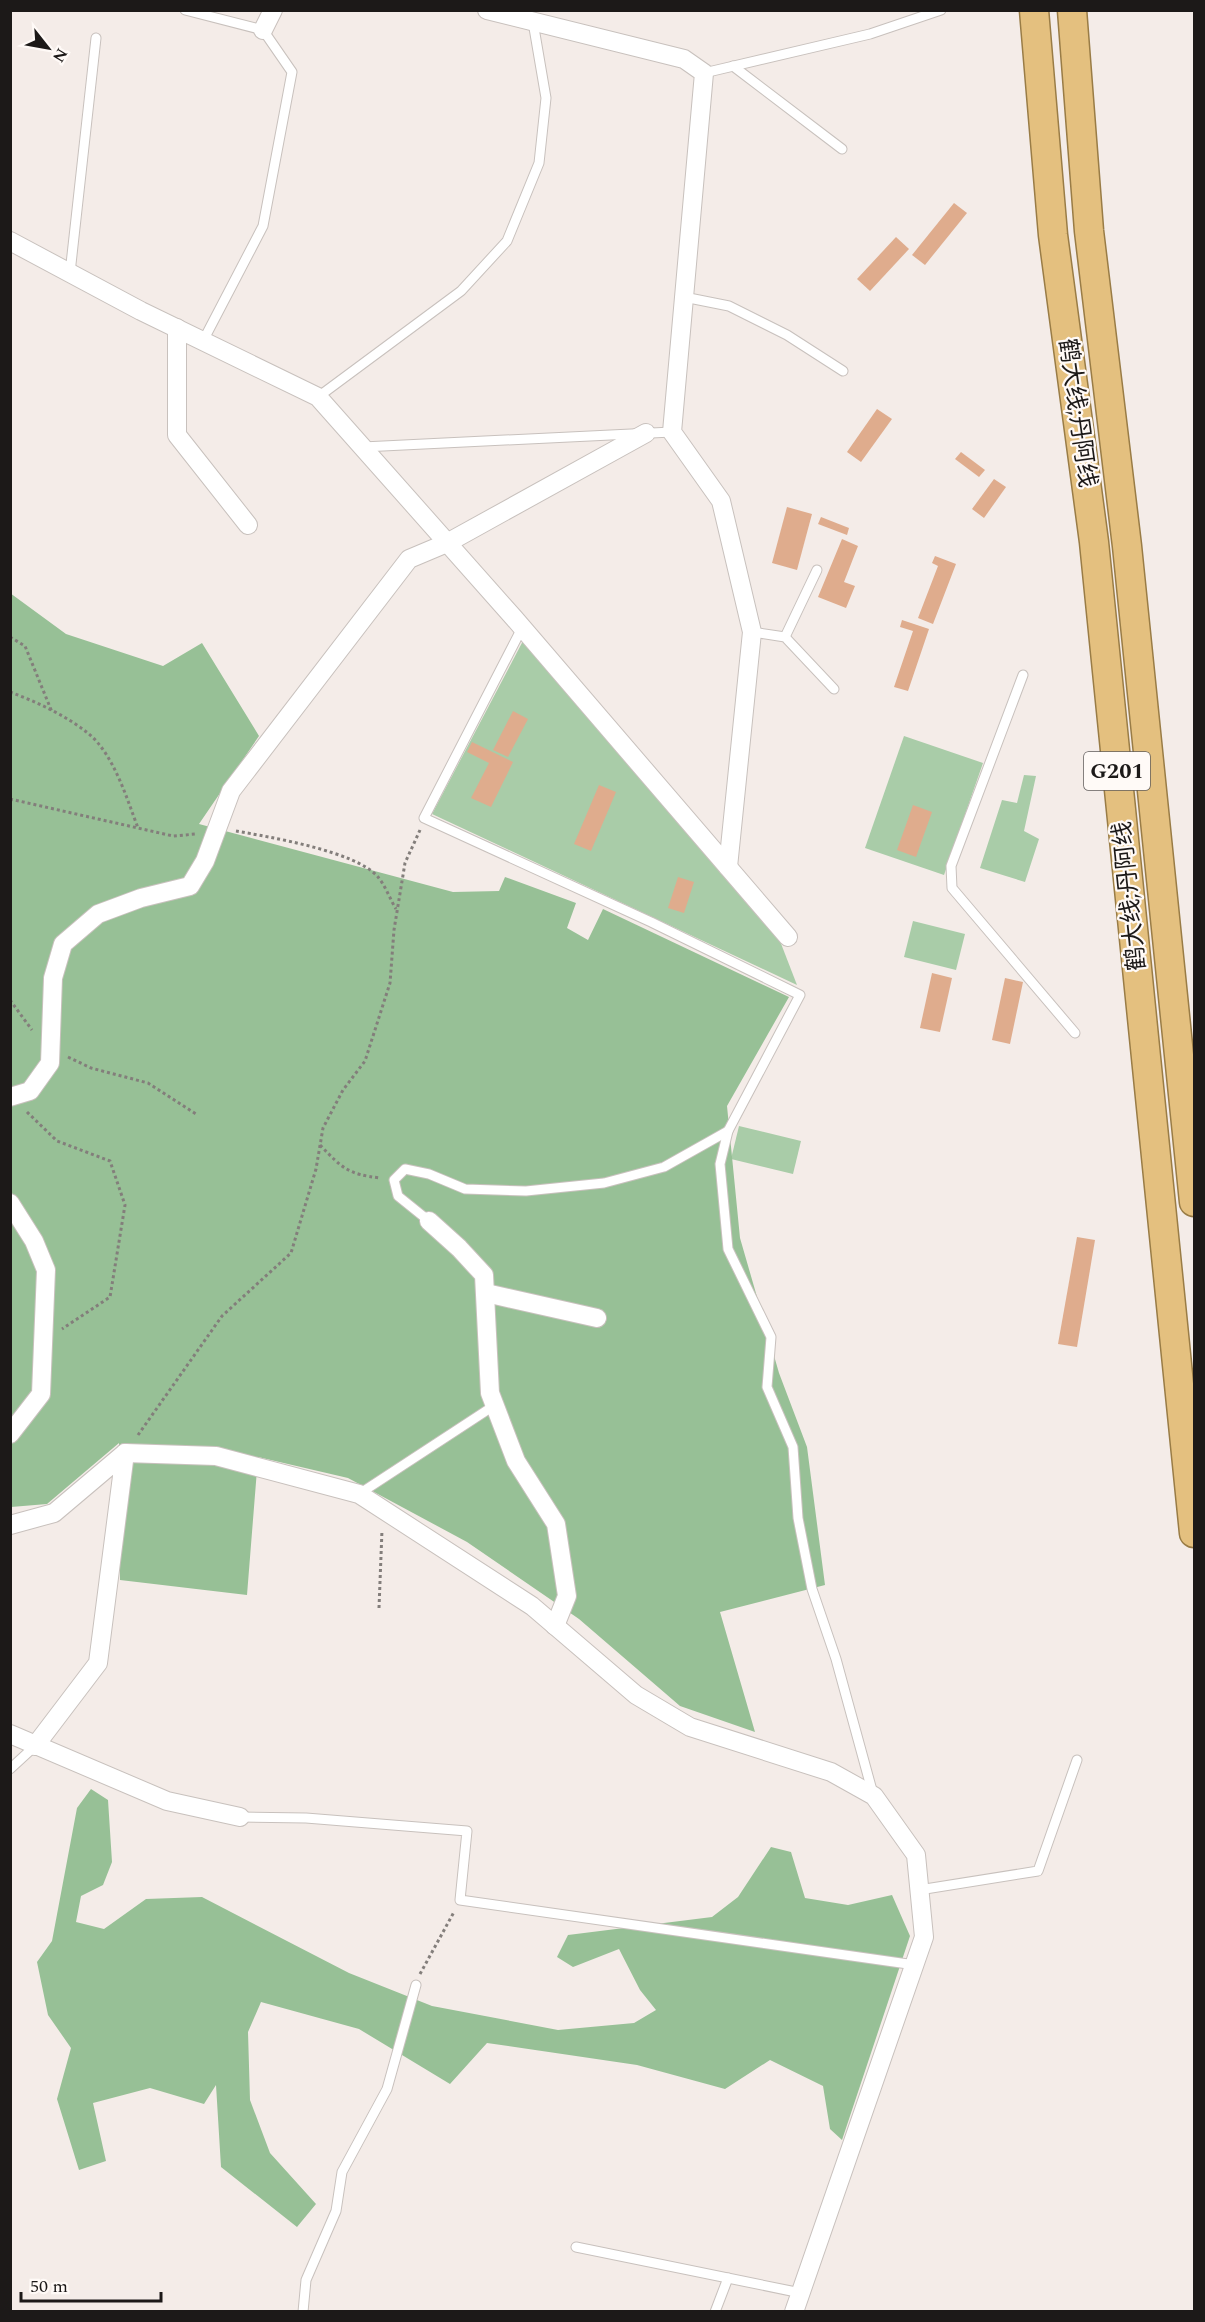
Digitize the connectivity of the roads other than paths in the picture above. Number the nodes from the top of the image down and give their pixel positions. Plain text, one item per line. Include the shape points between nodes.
1 (185, 10) edge
2 (273, 10) edge
3 (488, 10) edge
4 (941, 10) edge
5 (1034, 10) edge
6 (1072, 10) edge
7 (533, 22) junction
8 (263, 30) junction
9 (96, 38) dead end
10 (733, 66) junction
11 (704, 73) junction
12 (842, 149) dead end
13 (11, 240) edge
14 (70, 273) junction
15 (684, 297) junction
16 (177, 328) junction
17 (203, 341) junction
18 (843, 371) dead end
19 (318, 397) junction
20 (672, 432) junction
21 (646, 433) junction
22 (362, 447) junction
23 (248, 525) dead end
24 (447, 543) junction
25 (817, 570) dead end
26 (522, 628) junction
27 (752, 632) junction
28 (785, 637) junction
29 (1023, 675) dead end
30 (834, 689) dead end
31 (728, 867) junction
32 (788, 937) dead end
33 (1075, 1033) dead end
34 (12, 1097) edge
35 (728, 1131) junction
36 (1194, 1202) edge
37 (10, 1203) edge
38 (429, 1221) joint
39 (486, 1293) junction
40 (597, 1318) dead end
41 (495, 1405) junction
42 (10, 1434) edge
43 (125, 1453) junction
44 (359, 1494) junction
45 (10, 1525) edge
46 (1194, 1533) edge
47 (555, 1626) junction
48 (10, 1734) edge
49 (35, 1746) junction
50 (1077, 1760) dead end
51 (10, 1769) edge
52 (874, 1796) junction
53 (240, 1817) joint
54 (919, 1890) junction
55 (915, 1965) junction
56 (416, 1985) road end
57 (576, 2247) dead end
58 (728, 2278) junction
59 (801, 2293) junction
60 (303, 2312) edge
61 (715, 2312) edge
62 (794, 2312) edge

1 - 8 lane
2 - 8 street
3 - 7 street
4 - 10 lane via 870,33
5 - 46 highway, 鹤大线;丹阿线 / G201 via 1053,235 1094,542
6 - 36 highway, 鹤大线;丹阿线 / G201 via 1089,231 1127,546
7 - 11 street via 684,59
7 - 19 lane via 546,98 539,163 507,241 461,291
8 - 17 lane via 292,72 263,226
9 - 14 lane
10 - 11 lane
10 - 12 lane
11 - 15 street
13 - 14 street
14 - 16 street
15 - 18 lane via 729,306 788,335
15 - 20 street
16 - 17 street
16 - 23 street via 177,435
17 - 19 street
19 - 22 street
20 - 21 lane
20 - 27 street via 721,501
21 - 22 lane
21 - 24 street
22 - 24 street
24 - 26 street
24 - 34 street via 409,559 231,791 205,861 190,886 98,914 63,944 53,978 50,1063 30,1091
25 - 28 lane
26 - 31 street
26 - 35 lane via 424,818 800,995
27 - 28 lane
27 - 31 street
28 - 30 lane
29 - 33 lane via 951,866 952,888
31 - 32 street
35 - 38 lane via 664,1167 604,1183 526,1191 465,1189 405,1169 394,1180 398,1196
35 - 52 lane via 720,1164 728,1249 771,1337 767,1387 793,1447 798,1518 812,1589
37 - 42 street via 34,1241 46,1270 41,1394
38 - 39 street via 484,1275
39 - 40 street
39 - 41 street via 490,1393
41 - 44 lane
41 - 47 street via 516,1461 556,1524 567,1596
43 - 44 street via 216,1456
43 - 45 street via 54,1513
43 - 49 street via 98,1663
44 - 47 street via 532,1606
47 - 52 street via 636,1695 690,1727 831,1772
48 - 49 street
49 - 51 lane
49 - 53 street via 166,1801
50 - 54 lane via 1038,1871
52 - 54 street via 916,1855
53 - 55 lane via 306,1818 467,1831 460,1900
54 - 55 street via 924,1937
55 - 59 street
56 - 60 lane via 387,2089 342,2172 336,2211 306,2280
57 - 58 lane
58 - 59 lane
58 - 61 lane
59 - 62 street

